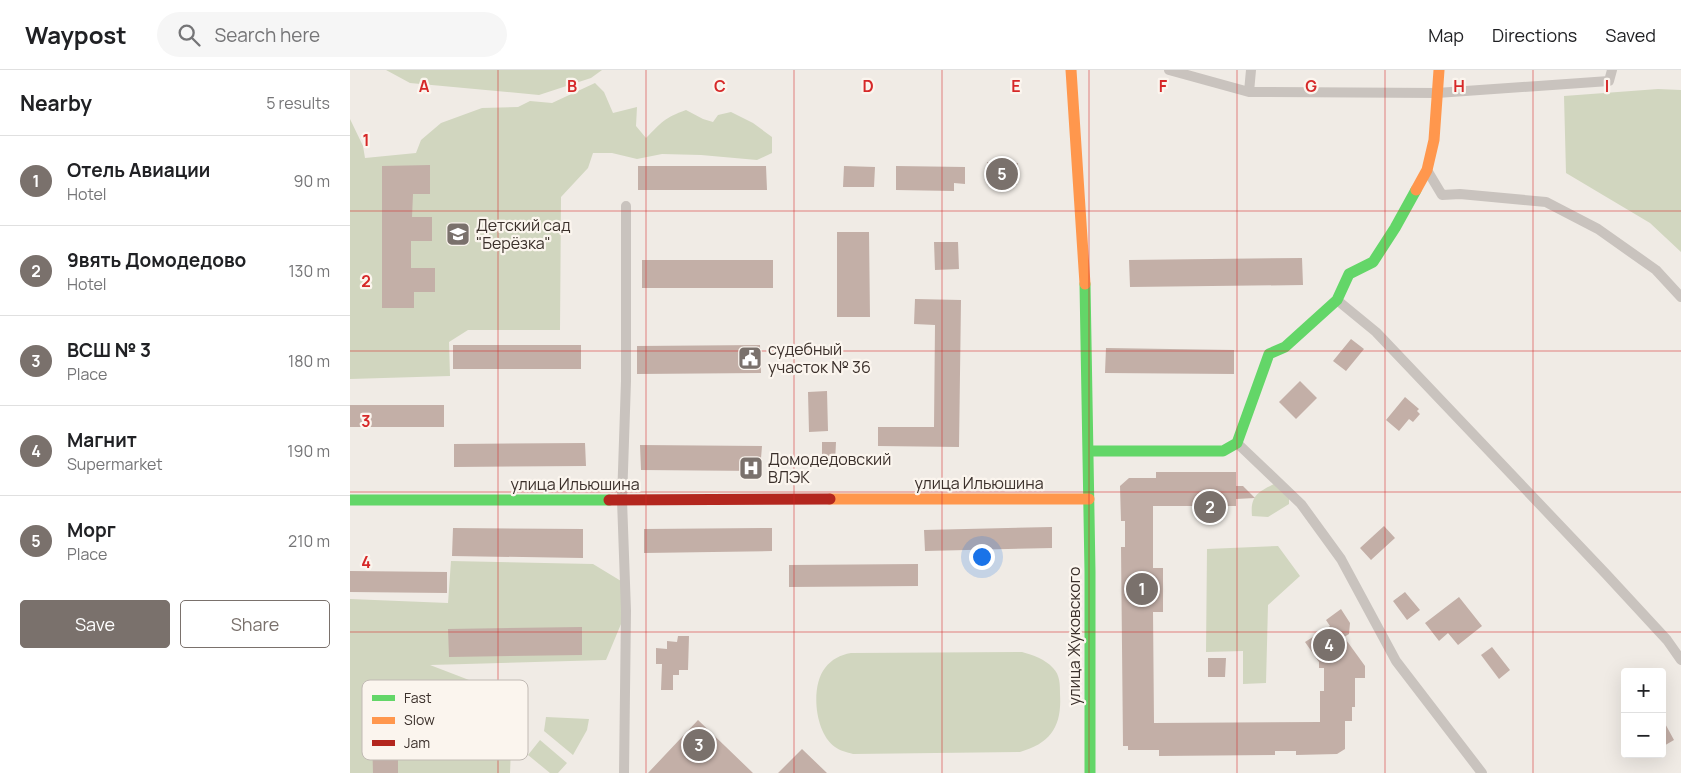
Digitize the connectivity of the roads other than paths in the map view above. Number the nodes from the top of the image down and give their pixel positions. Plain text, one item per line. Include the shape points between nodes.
1 (1071, 70) edge
2 (1169, 70) edge
3 (1251, 70) edge
4 (1439, 70) edge
5 (1612, 70) edge
6 (1249, 92) junction
7 (1437, 92) junction
8 (1427, 170) junction
9 (626, 206) dead end
10 (1681, 297) edge
11 (1337, 300) junction
12 (1237, 443) junction
13 (1088, 451) junction
14 (1089, 499) junction
15 (350, 500) edge
16 (622, 500) junction
17 (1681, 660) edge
18 (624, 773) edge
19 (1090, 773) edge
20 (1482, 773) edge

1 - 13 street via 1086,303
2 - 6 street
3 - 6 street
4 - 7 street
5 - 7 street via 1609,82
6 - 7 street
7 - 8 street via 1434,140
8 - 10 street via 1442,196 1460,194 1546,202 1598,229 1656,270
8 - 11 street via 1372,262 1349,274
9 - 16 street
11 - 12 street via 1285,347 1269,354
11 - 17 street via 1376,332 1631,600
12 - 13 street via 1223,452
12 - 20 street via 1301,504 1341,559 1396,661
13 - 14 street
14 - 16 street, улица Ильюшина
14 - 19 street, улица Жуковского
15 - 16 street, улица Ильюшина
16 - 18 street via 626,611

